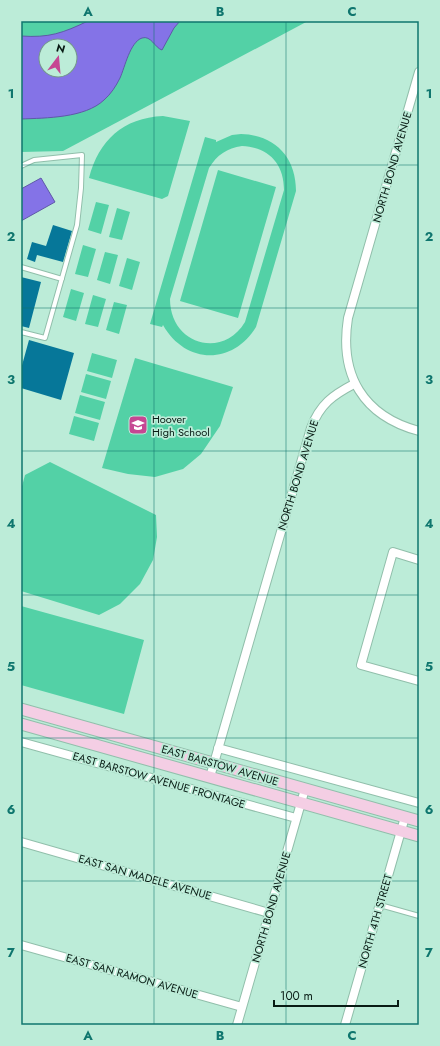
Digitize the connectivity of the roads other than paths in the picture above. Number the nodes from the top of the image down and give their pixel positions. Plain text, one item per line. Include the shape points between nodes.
1 (419, 72) edge
2 (21, 166) edge
3 (21, 267) edge
4 (62, 279) junction
5 (21, 332) edge
6 (354, 384) junction
7 (419, 431) edge
8 (419, 560) edge
9 (419, 681) edge
10 (21, 709) edge
11 (21, 724) edge
12 (21, 742) edge
13 (218, 748) junction
14 (214, 763) junction
15 (210, 776) junction
16 (305, 789) junction
17 (301, 803) junction
18 (419, 803) edge
19 (405, 817) junction
20 (296, 818) junction
21 (419, 821) edge
22 (401, 831) junction
23 (419, 836) edge
24 (21, 842) edge
25 (379, 905) junction
26 (270, 913) junction
27 (419, 916) edge
28 (21, 945) edge
29 (242, 1007) junction
30 (237, 1025) edge
31 (345, 1025) edge

1 - 6 street, NORTH BOND AVENUE via 348,318 346,350
2 - 4 lane via 34,160 82,155 77,225
3 - 4 lane
4 - 5 lane via 46,338
6 - 7 street via 376,411
6 - 13 street, NORTH BOND AVENUE via 333,396 316,416
8 - 9 street via 393,552 361,665
10 - 14 main road, EAST BARSTOW AVENUE
11 - 15 main road, EAST BARSTOW AVENUE
12 - 20 street, EAST BARSTOW AVENUE FRONTAGE
13 - 14 street, NORTH BOND AVENUE
13 - 18 street
14 - 15 street, NORTH BOND AVENUE
14 - 16 main road, EAST BARSTOW AVENUE
15 - 17 main road, EAST BARSTOW AVENUE
16 - 17 street, NORTH BOND AVENUE
16 - 19 main road, EAST BARSTOW AVENUE
17 - 20 street, NORTH BOND AVENUE
17 - 22 main road, EAST BARSTOW AVENUE
19 - 21 main road, EAST BARSTOW AVENUE
19 - 22 street, NORTH 4TH STREET
20 - 26 street, NORTH BOND AVENUE
22 - 23 main road, EAST BARSTOW AVENUE
22 - 25 street, NORTH 4TH STREET
24 - 26 street, EAST SAN MADELE AVENUE
25 - 27 lane
25 - 31 street, NORTH 4TH STREET
26 - 29 street, NORTH BOND AVENUE
28 - 29 street, EAST SAN RAMON AVENUE
29 - 30 street, NORTH BOND AVENUE

